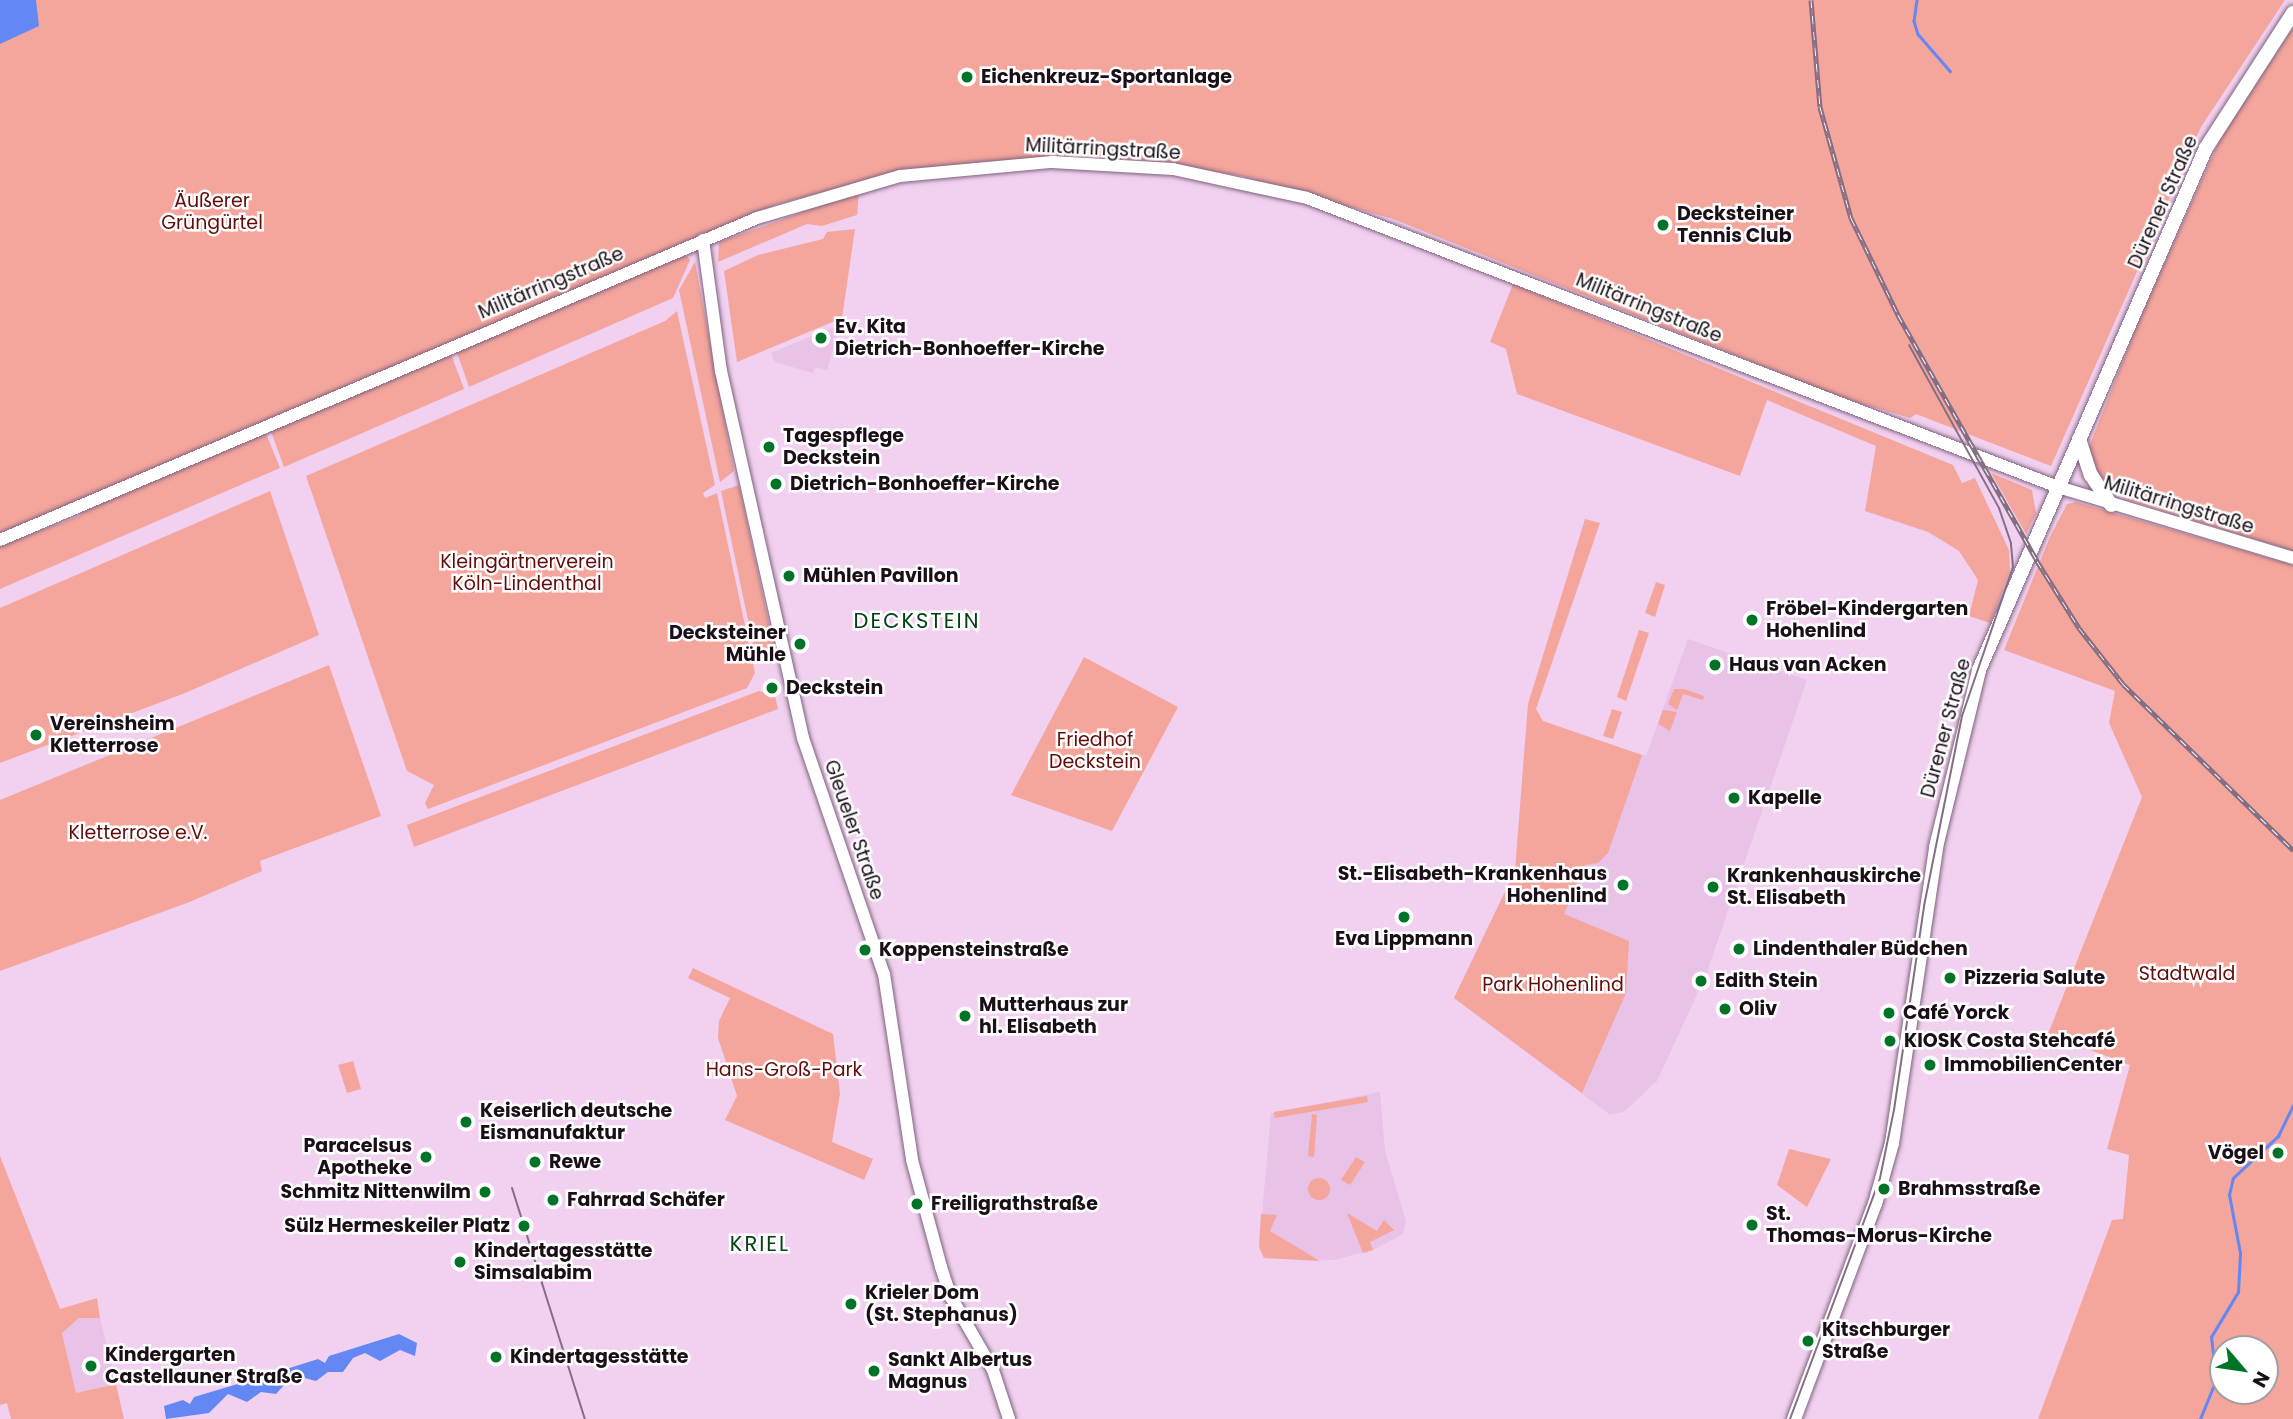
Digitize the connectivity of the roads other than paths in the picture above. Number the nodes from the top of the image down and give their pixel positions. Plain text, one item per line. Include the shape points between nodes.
1 (2293, 13) edge
2 (703, 240) junction
3 (2079, 439) junction
4 (2058, 487) junction
5 (2111, 505) junction
6 (0, 540) edge
7 (2293, 558) edge
8 (1009, 1419) edge
9 (1794, 1419) edge

1 - 3 main road, Dürener Straße via 2206,148
2 - 4 main road, Militärringstraße via 814,199 942,170 1052,162 1142,166 1228,178 1343,210
2 - 6 main road, Militärringstraße
2 - 8 main road, Gleueler Straße via 721,371 803,738 884,974 912,1160 951,1297 993,1370
3 - 4 main road, Dürener Straße
3 - 5 main road via 2091,475
4 - 5 main road, Militärringstraße
4 - 9 main road, Dürener Straße via 1971,696 1936,847 1892,1143 1875,1204
5 - 7 main road, Militärringstraße

